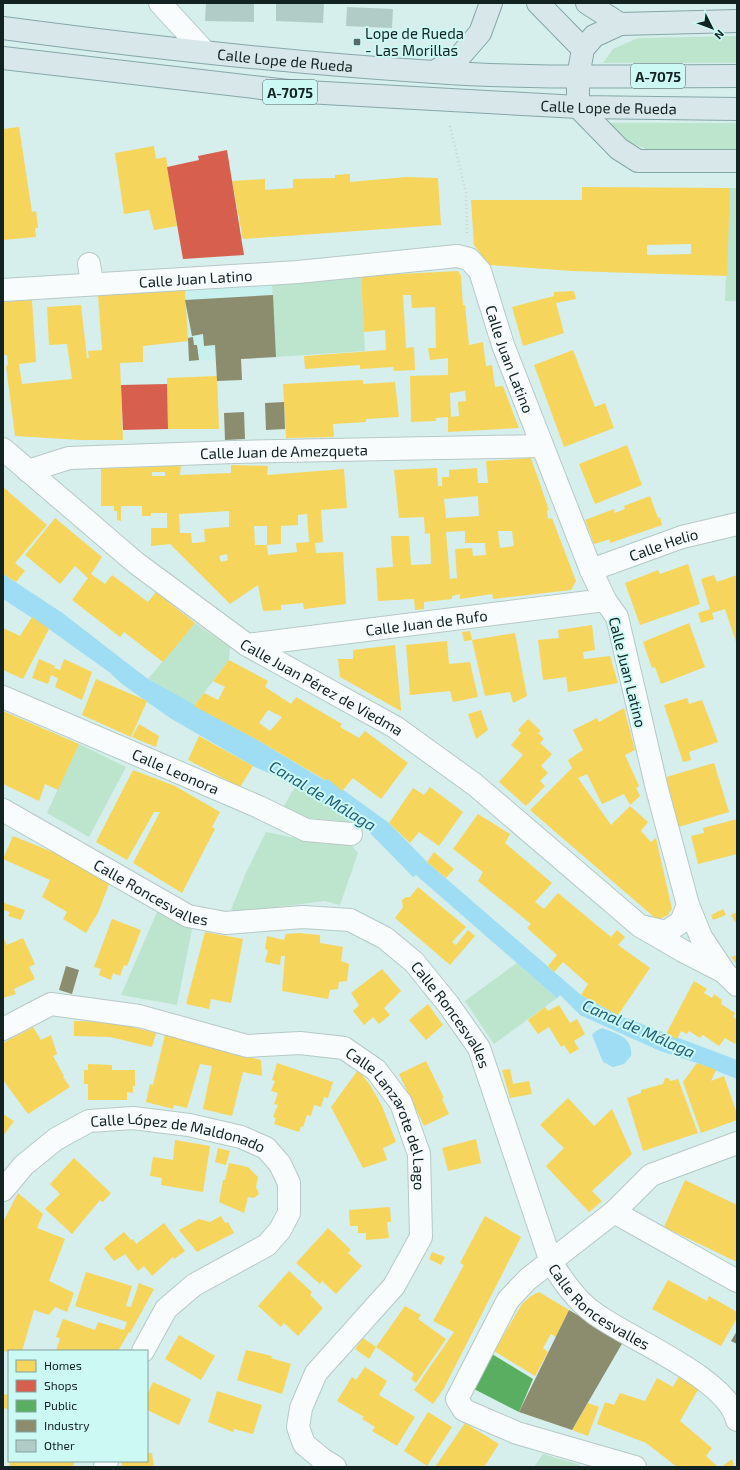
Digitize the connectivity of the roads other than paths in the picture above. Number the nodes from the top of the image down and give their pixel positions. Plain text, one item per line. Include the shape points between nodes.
1 (160, 3) edge
2 (491, 3) edge
3 (538, 3) edge
4 (587, 3) edge
5 (737, 22) edge
6 (620, 24) junction
7 (3, 28) edge
8 (583, 49) junction
9 (205, 52) junction
10 (3, 58) edge
11 (434, 72) junction
12 (737, 76) edge
13 (578, 77) junction
14 (578, 107) junction
15 (737, 109) edge
16 (737, 161) edge
17 (3, 290) edge
18 (542, 446) junction
19 (3, 449) edge
20 (28, 471) junction
21 (737, 524) edge
22 (591, 570) junction
23 (605, 600) junction
24 (247, 645) junction
25 (3, 697) edge
26 (3, 810) edge
27 (352, 834) dead end
28 (688, 905) junction
29 (640, 926) junction
30 (731, 979) edge
31 (3, 1029) edge
32 (737, 1143) edge
33 (3, 1190) edge
34 (614, 1212) junction
35 (551, 1262) junction
36 (737, 1280) edge
37 (144, 1350) edge
38 (737, 1420) edge
39 (335, 1467) edge
40 (635, 1467) edge

1 - 9 street
2 - 11 main road via 480,33 460,56
3 - 8 main road
4 - 6 main road
5 - 6 main road
6 - 8 main road via 594,36
7 - 9 main road, Calle Lope de Rueda / A-7075
8 - 13 main road
9 - 11 main road, Calle Lope de Rueda / A-7075
10 - 14 main road, Calle Lope de Rueda / A-7075 via 288,92
11 - 13 main road, Calle Lope de Rueda / A-7075
12 - 13 main road, Calle Lope de Rueda / A-7075
13 - 14 main road
14 - 15 main road, Calle Lope de Rueda / A-7075
14 - 16 main road via 619,149 638,161
17 - 18 street, Calle Juan Latino via 91,273 298,272 457,256 469,259 480,271 503,346
18 - 20 street, Calle Juan de Amezqueta via 69,458
18 - 22 street, Calle Juan Latino
19 - 20 street, Calle Juan Pérez de Viedma
20 - 24 street, Calle Juan Pérez de Viedma via 136,563
21 - 22 street, Calle Helio via 682,537
22 - 23 street, Calle Juan Latino
23 - 24 street, Calle Juan de Rufo
23 - 28 street, Calle Juan Latino via 616,617
24 - 29 street, Calle Juan Pérez de Viedma via 395,727 474,784
25 - 27 street, Calle Leonora via 259,807 306,830
26 - 35 street, Calle Roncesvalles via 188,916 225,923 303,917 350,920 385,938 414,962 479,1048
28 - 29 street, Calle Juan Pérez de Viedma via 681,922 666,932
28 - 30 street, Calle Juan Pérez de Viedma via 701,937
29 - 30 street, Calle Juan Pérez de Viedma
31 - 39 street, Calle Lanzarote del Lago via 51,1004 139,1016 247,1046 300,1043 344,1048 376,1070 401,1103 419,1154 421,1237 394,1286 316,1373 301,1408 298,1427 304,1444
32 - 34 street via 651,1176
33 - 37 street, Calle López de Maldonado via 24,1165 56,1139 89,1121 133,1118 188,1124 241,1137 266,1148 280,1164 289,1183 289,1213 280,1230 267,1245 194,1285 166,1309
34 - 35 street
34 - 36 street
35 - 38 street, Calle Roncesvalles via 568,1288 594,1313 708,1382 726,1400 736,1414
35 - 40 street via 528,1278 508,1300 457,1399 464,1410 517,1433

